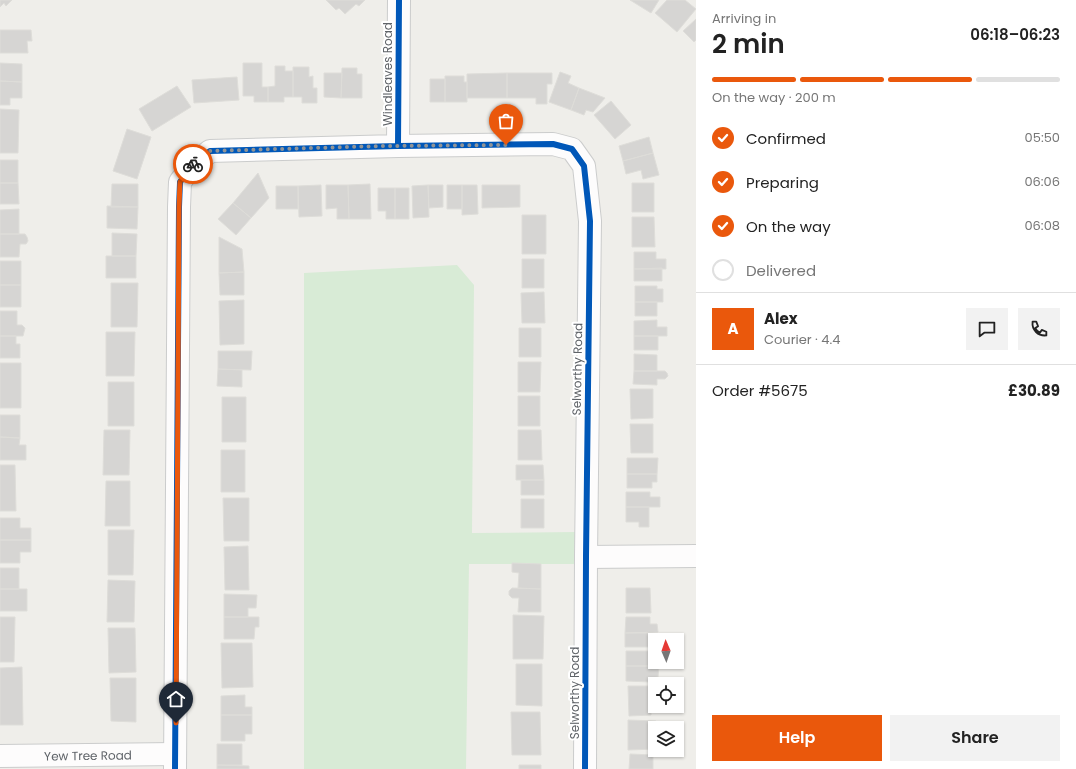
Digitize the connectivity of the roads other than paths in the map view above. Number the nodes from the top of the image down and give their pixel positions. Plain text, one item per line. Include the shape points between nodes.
1 (399, 0) edge
2 (398, 146) junction
3 (696, 556) edge
4 (586, 557) junction
5 (0, 756) edge
6 (175, 762) edge
7 (585, 769) edge

1 - 2 street, Windleaves Road
2 - 4 street, Selworthy Road via 553,144 572,149 584,166 590,221
2 - 6 street via 210,151 192,166 180,182
3 - 4 street
4 - 7 street, Selworthy Road
5 - 6 street, Yew Tree Road

